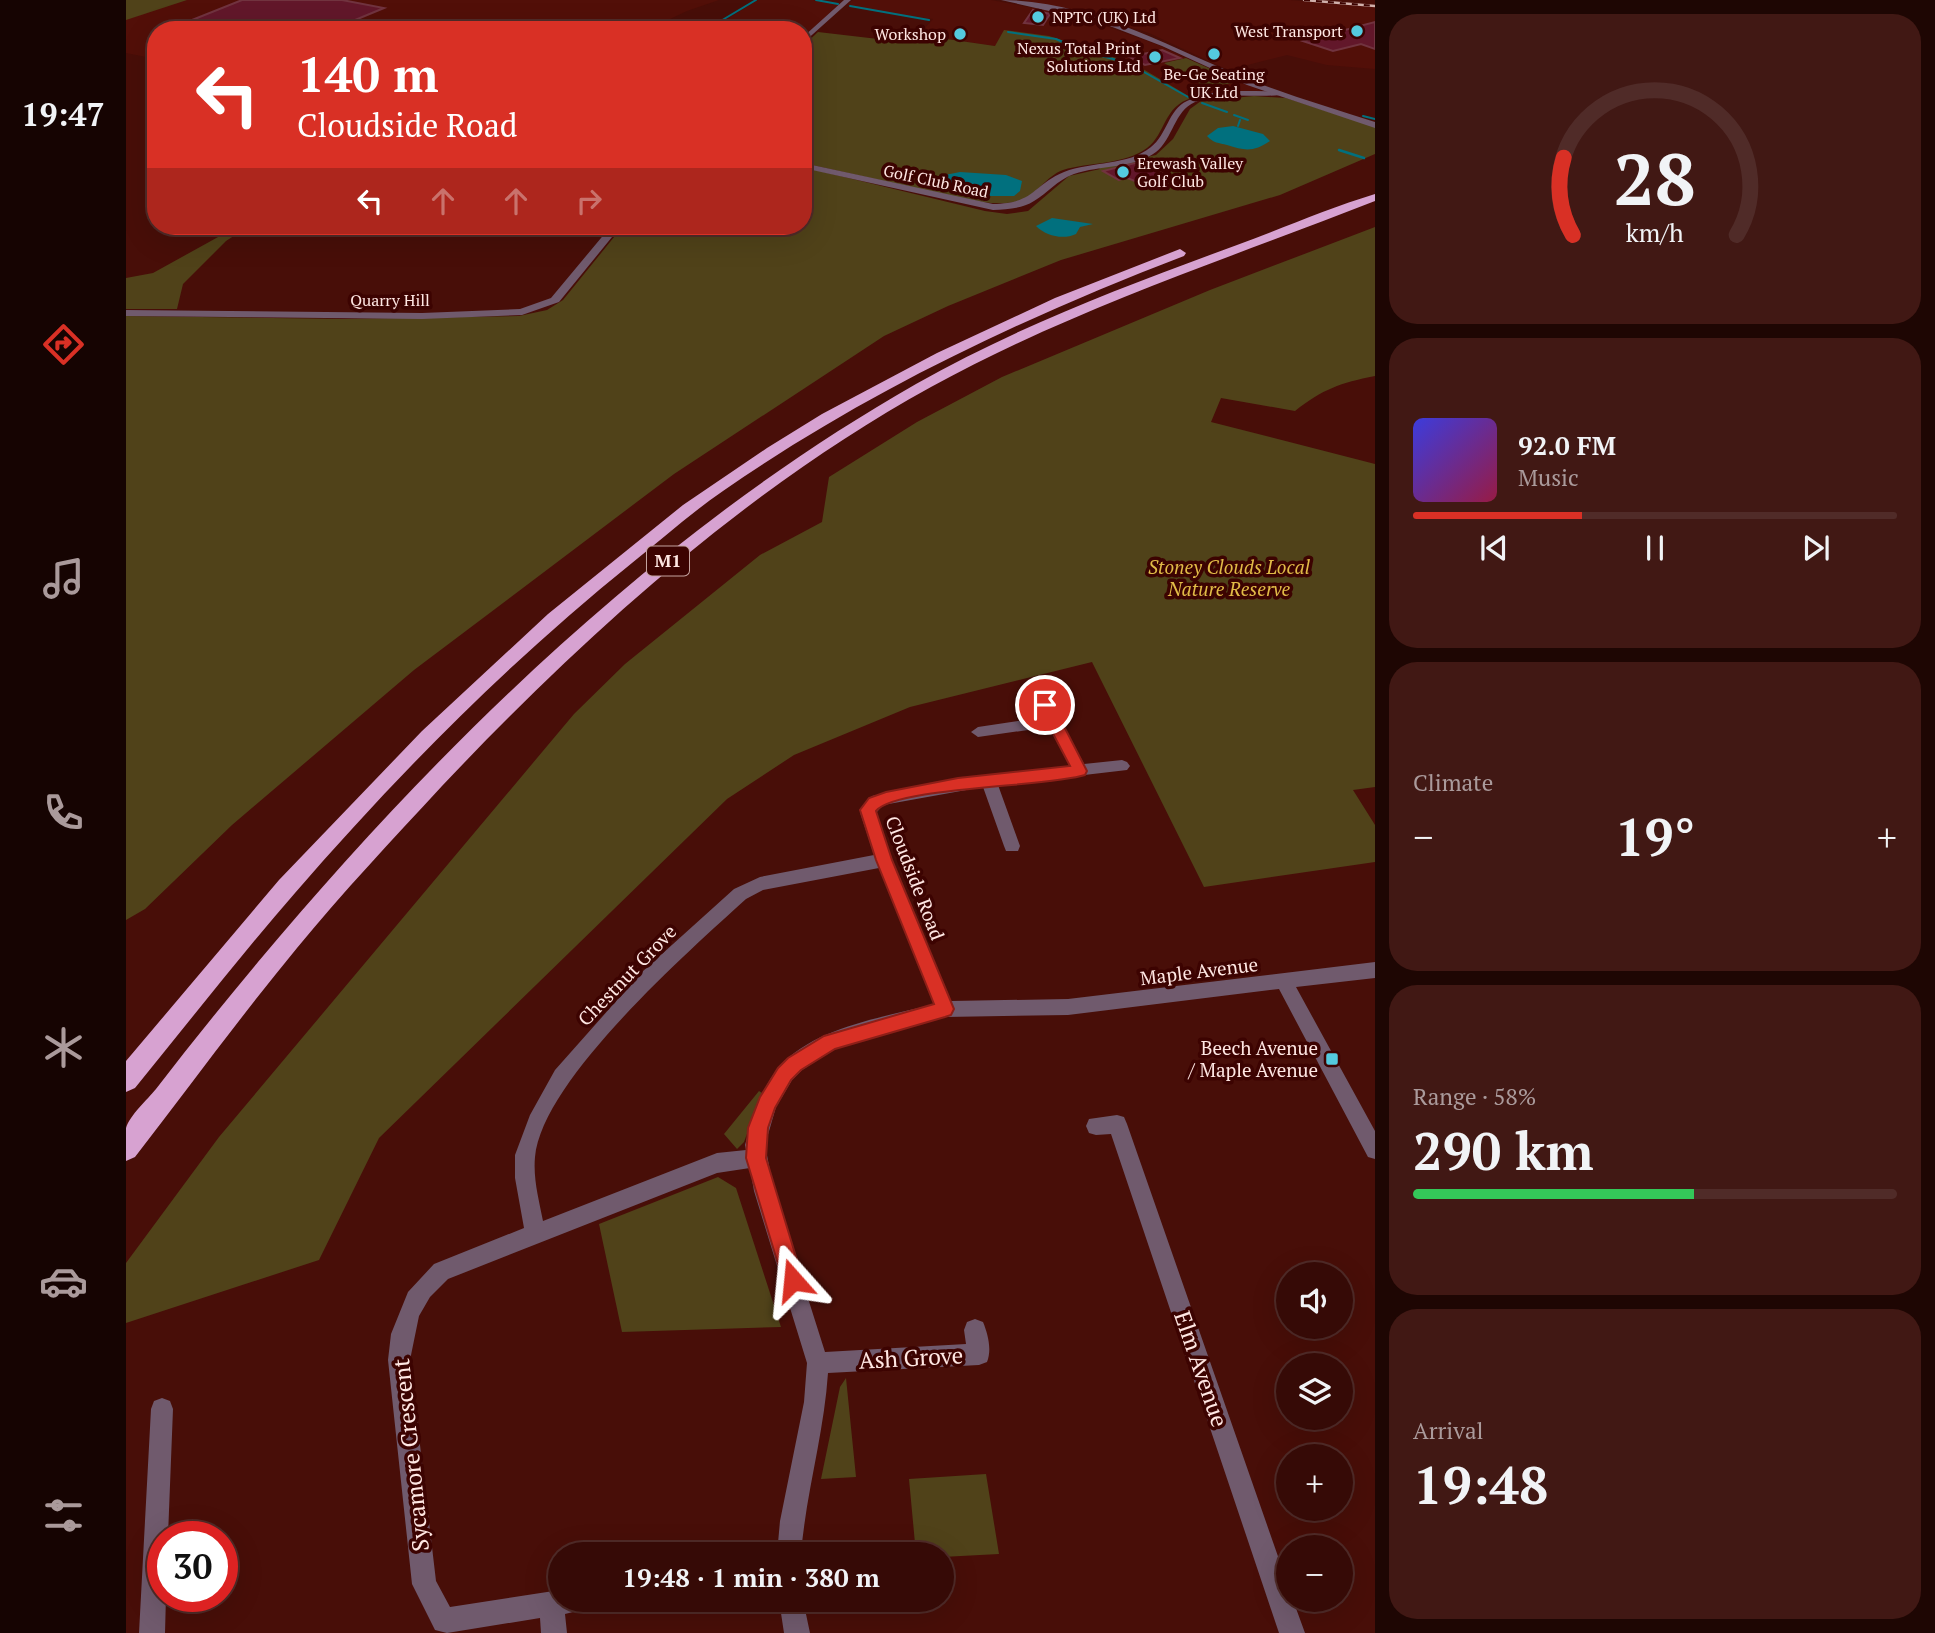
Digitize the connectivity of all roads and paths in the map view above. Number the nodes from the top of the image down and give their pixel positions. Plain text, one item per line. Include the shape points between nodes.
1 (848, 0) edge
2 (1004, 0) edge
3 (812, 33) edge
4 (1277, 93) junction
5 (1375, 125) edge
6 (812, 167) edge
7 (1375, 182) edge
8 (1375, 197) edge
9 (609, 235) edge
10 (126, 313) edge
11 (1038, 690) dead end
12 (1053, 720) junction
13 (978, 732) dead end
14 (1122, 766) dead end
15 (1080, 771) junction
16 (989, 781) junction
17 (1011, 846) dead end
18 (884, 860) junction
19 (1375, 970) edge
20 (1284, 982) junction
21 (945, 1009) junction
22 (126, 1080) edge
23 (1096, 1126) dead end
24 (126, 1148) edge
25 (1375, 1150) edge
26 (756, 1158) junction
27 (535, 1235) junction
28 (975, 1329) dead end
29 (818, 1363) junction
30 (162, 1409) dead end
31 (790, 1542) edge
32 (548, 1605) edge
33 (561, 1612) edge
34 (793, 1612) edge
35 (438, 1627) edge
36 (152, 1633) edge
37 (554, 1633) edge
38 (797, 1633) edge
39 (1292, 1633) edge

1 - 3 street
2 - 4 street via 1105,21
4 - 5 street
4 - 6 street, Golf Club Road via 1189,102 1151,152 1069,173 1032,202 1016,206 993,207
7 - 22 highway, M1 via 1104,281 1001,326 801,433 715,489 554,617 408,757 309,862
8 - 24 highway, M1 via 1167,273 1008,341 853,427 746,500 617,603 478,734 275,958
9 - 10 street, Quarry Hill via 555,300 522,312 495,316
11 - 12 street
12 - 13 street
12 - 15 street
14 - 15 street, Cloudside Road
15 - 16 street, Cloudside Road
16 - 17 street
16 - 18 street, Cloudside Road via 874,803 868,812
18 - 21 street, Cloudside Road
18 - 27 street, Chestnut Grove via 760,884 740,894 648,977 562,1076 537,1121 525,1155
19 - 20 street, Maple Avenue
20 - 21 street, Maple Avenue via 1028,1009
20 - 25 street
21 - 26 street, Maple Avenue via 850,1034 794,1064 766,1104
23 - 39 street, Elm Avenue via 1117,1124
26 - 27 street, Sycamore Crescent via 718,1163
26 - 29 street
27 - 35 street, Sycamore Crescent via 441,1271 415,1297 400,1339 424,1584
28 - 29 street, Ash Grove via 979,1354
29 - 31 street via 816,1402
30 - 36 street
32 - 35 street, Sycamore Crescent
33 - 37 street, Sycamore Crescent
34 - 38 street

